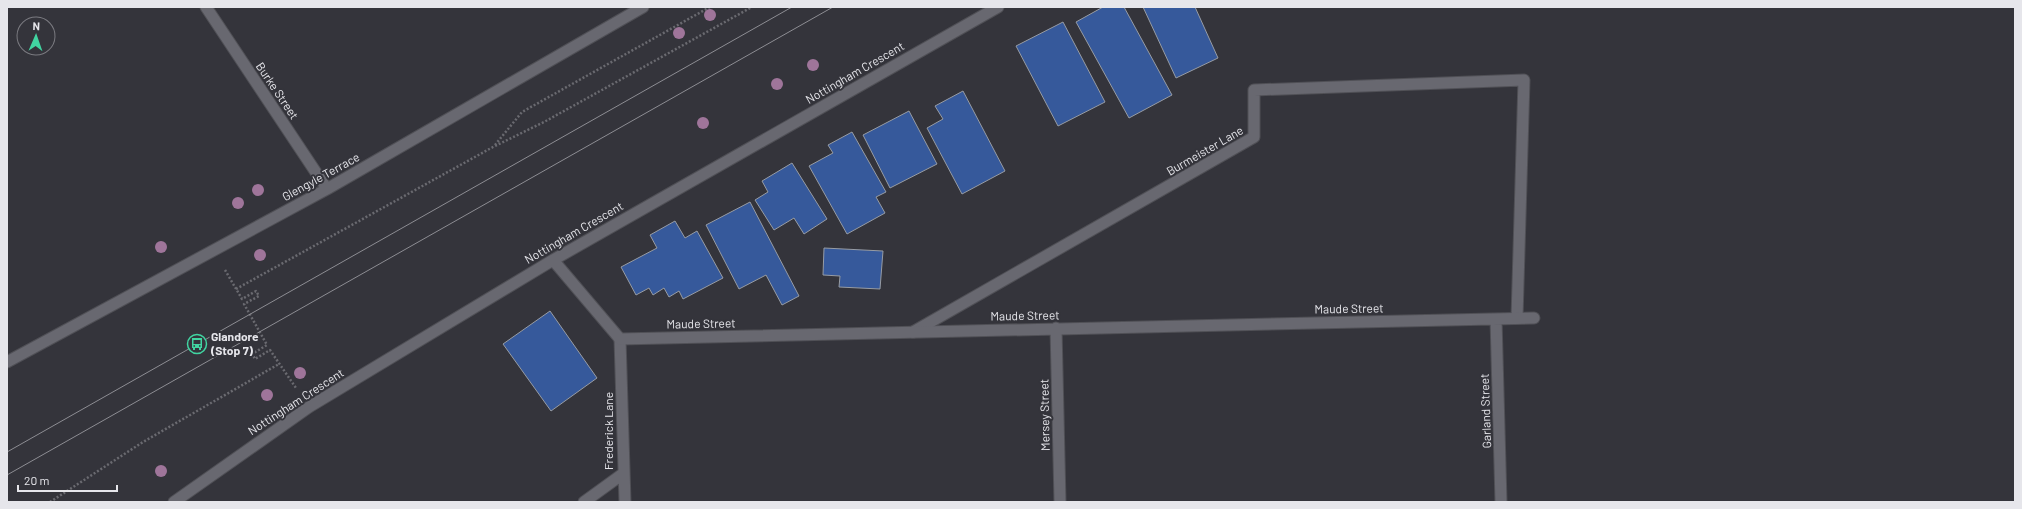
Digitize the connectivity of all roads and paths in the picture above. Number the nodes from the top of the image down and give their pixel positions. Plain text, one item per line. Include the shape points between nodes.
1 (206, 7) edge
2 (643, 7) edge
3 (710, 7) edge
4 (752, 7) edge
5 (998, 7) edge
6 (493, 147) junction
7 (327, 190) junction
8 (553, 260) junction
9 (1518, 318) junction
10 (1534, 318) dead end
11 (1496, 319) junction
12 (1056, 328) junction
13 (913, 332) junction
14 (620, 339) junction
15 (7, 362) edge
16 (279, 364) junction
17 (309, 407) junction
18 (624, 473) junction
19 (50, 502) edge
20 (174, 502) edge
21 (584, 502) edge
22 (625, 502) edge
23 (1060, 502) edge
24 (1501, 502) edge

1 - 7 street, Burke Street
2 - 7 street, Glengyle Terrace
3 - 6 path via 522,112
4 - 6 path via 544,122
5 - 8 street, Nottingham Crescent
6 - 16 path via 236,289 242,299 256,291 259,296 244,304 268,345 252,354 255,359 270,350
7 - 15 street, Glengyle Terrace
8 - 14 street
8 - 17 street, Nottingham Crescent
9 - 10 street, Maude Street
9 - 11 street, Maude Street
9 - 13 street, Burmeister Lane via 1524,80 1254,90 1254,138
11 - 12 street, Maude Street
11 - 24 street, Garland Street
12 - 13 street, Maude Street
12 - 23 street, Mersey Street
13 - 14 street, Maude Street
14 - 18 street, Frederick Lane
16 - 17 path
16 - 19 path via 143,442
17 - 20 street, Nottingham Crescent
18 - 21 street, Frederick Lane
18 - 22 street

